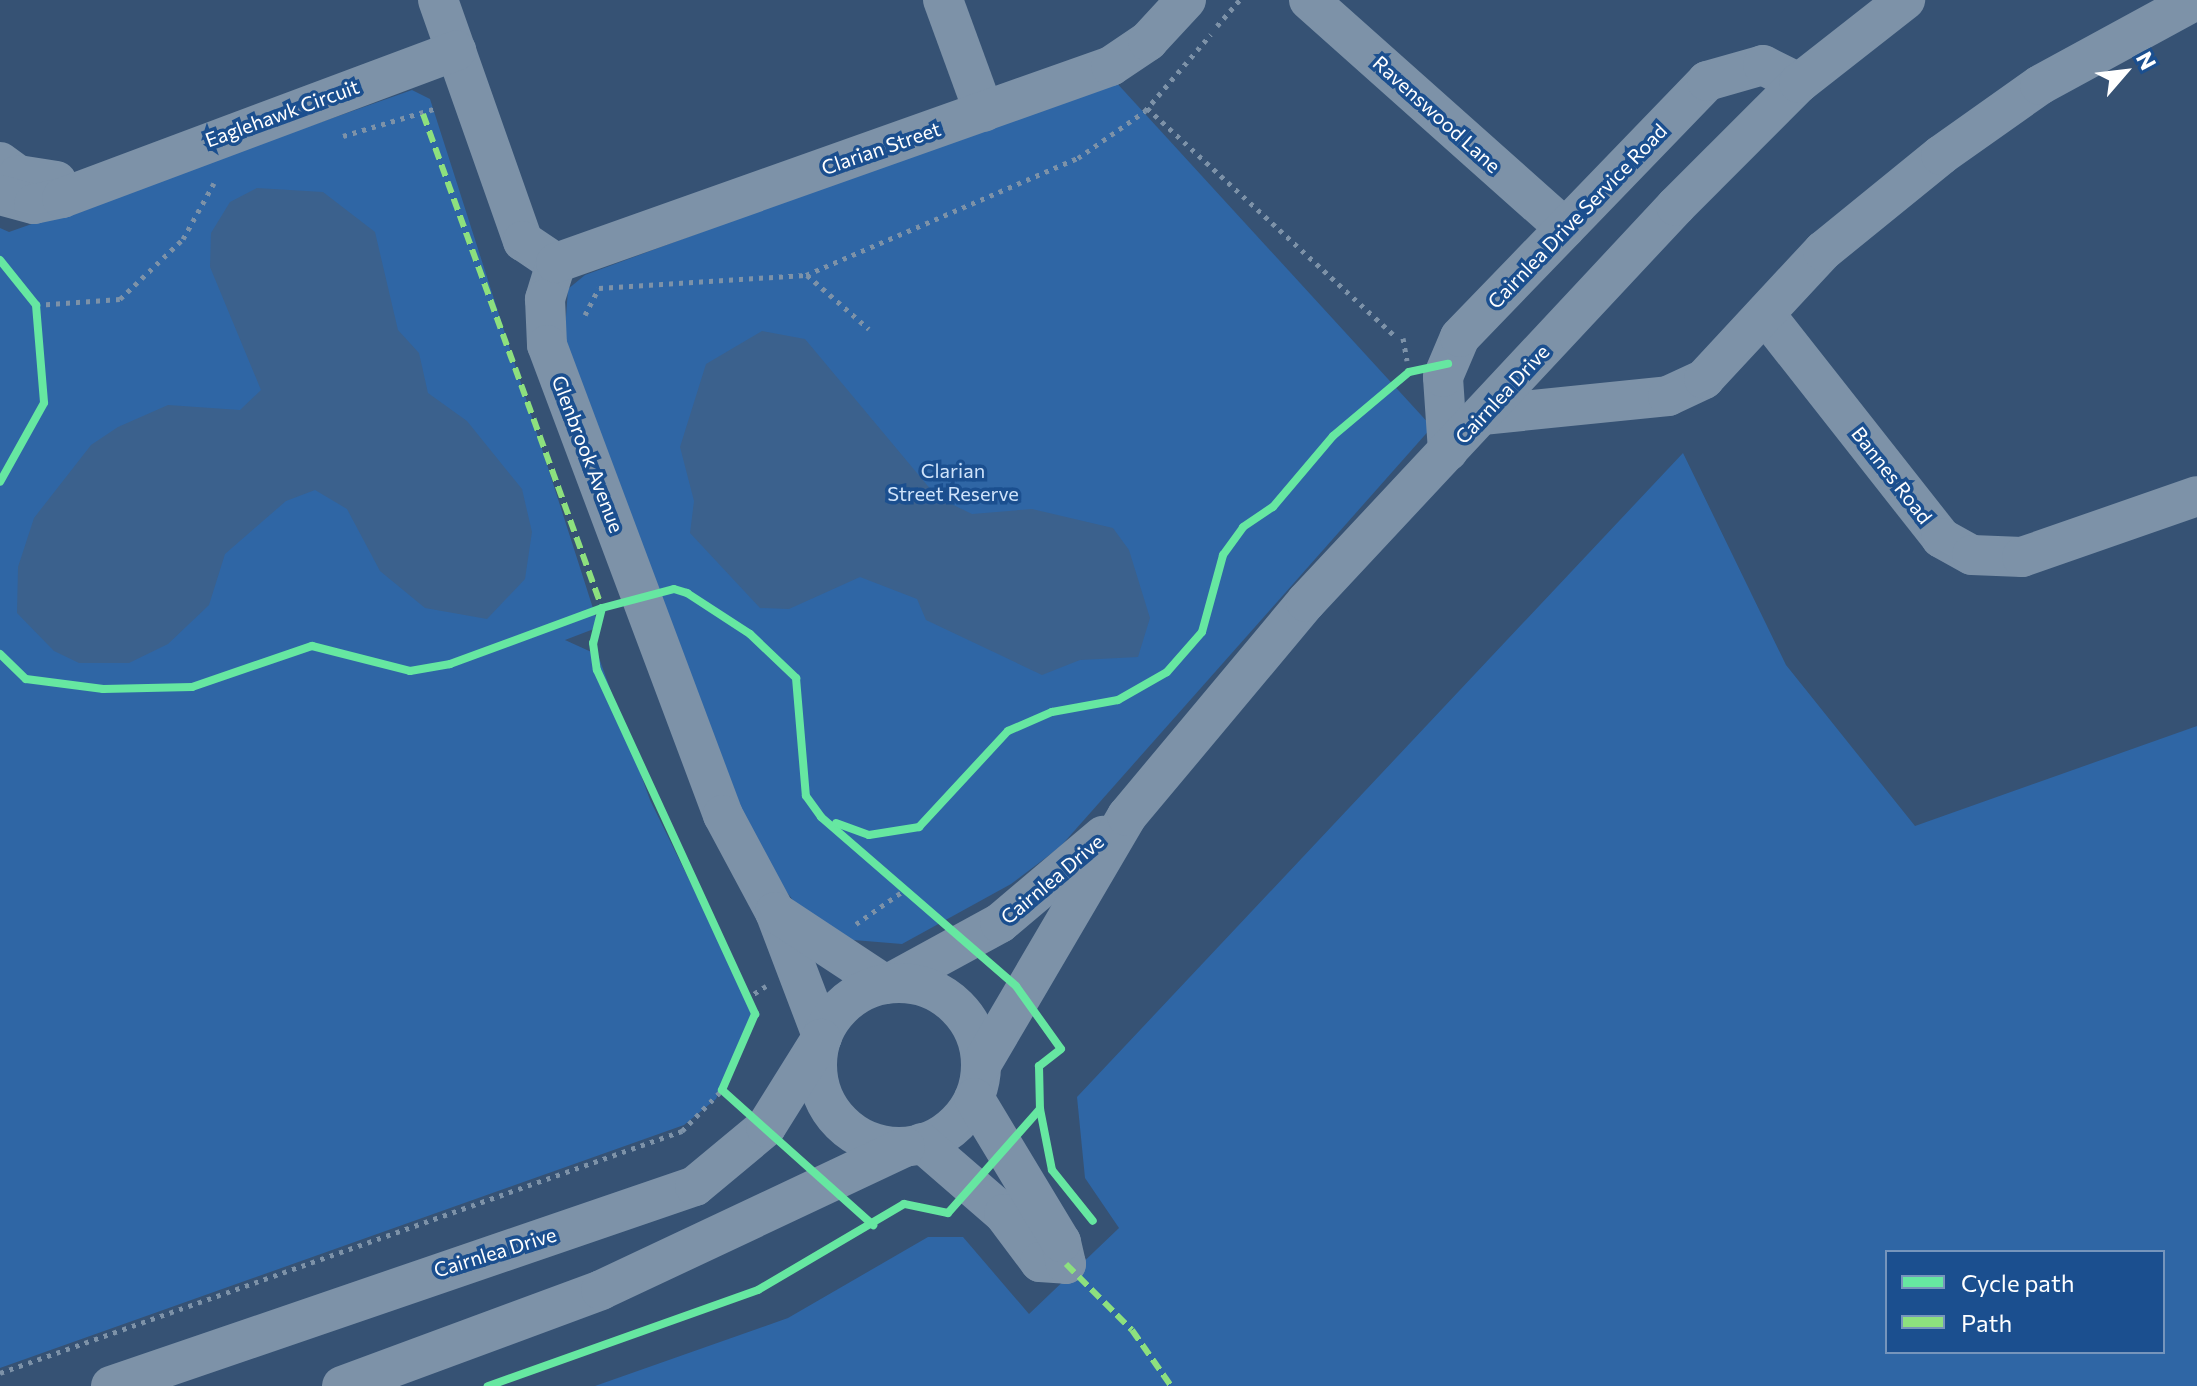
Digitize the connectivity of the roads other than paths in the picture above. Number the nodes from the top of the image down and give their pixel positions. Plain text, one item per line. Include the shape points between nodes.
1 (438, 0) edge
2 (943, 0) edge
3 (1186, 0) edge
4 (1309, 0) edge
5 (1905, 0) edge
6 (2196, 0) edge
7 (1858, 16) edge
8 (456, 51) junction
9 (1799, 83) junction
10 (984, 112) junction
11 (0, 162) edge
12 (109, 176) junction
13 (0, 195) edge
14 (1565, 228) junction
15 (556, 263) junction
16 (1765, 314) junction
17 (1482, 415) junction
18 (1448, 451) junction
19 (2197, 496) edge
20 (1127, 816) junction
21 (775, 912) junction
22 (887, 984) junction
23 (822, 1038) junction
24 (978, 1082) junction
25 (913, 1145) junction
26 (111, 1386) edge
27 (342, 1386) edge

1 - 8 street
2 - 10 street
3 - 10 street, Clarian Street via 1148,41 1111,66
4 - 14 street, Ravenswood Lane
5 - 7 street, Cairnlea Drive
6 - 16 street via 2040,85 1941,155 1823,251
7 - 9 street, Cairnlea Drive
8 - 12 street, Eaglehawk Circuit
8 - 15 street via 523,241
9 - 14 street, Cairnlea Drive Service Road via 1763,65 1707,81
9 - 17 street, Cairnlea Drive
10 - 15 street, Clarian Street
11 - 12 street, Eaglehawk Circuit via 41,182
12 - 13 street, Eaglehawk Circuit via 34,204
14 - 18 street, Cairnlea Drive Service Road via 1460,337 1448,364
15 - 21 street, Glenbrook Avenue via 545,299 547,345 723,815
16 - 17 street via 1704,379 1668,396
16 - 19 street, Bannes Road via 1941,538 1972,555 2022,557
17 - 18 street, Cairnlea Drive
18 - 20 street, Cairnlea Drive via 1306,602
20 - 22 street, Cairnlea Drive via 1000,923
20 - 24 street, Cairnlea Drive
21 - 22 street, Glenbrook Avenue
21 - 23 street, Glenbrook Avenue
22 - 23 street via 847,1001
22 - 24 street via 936,991 959,1009 976,1037
23 - 25 street via 820,1088 829,1108 848,1130
23 - 26 street, Cairnlea Drive via 766,1127 728,1165 661,1201 447,1266
24 - 25 street via 959,1122
24 - 25 street via 1061,1242 1066,1264 1040,1262 1004,1214
25 - 27 street via 601,1290

